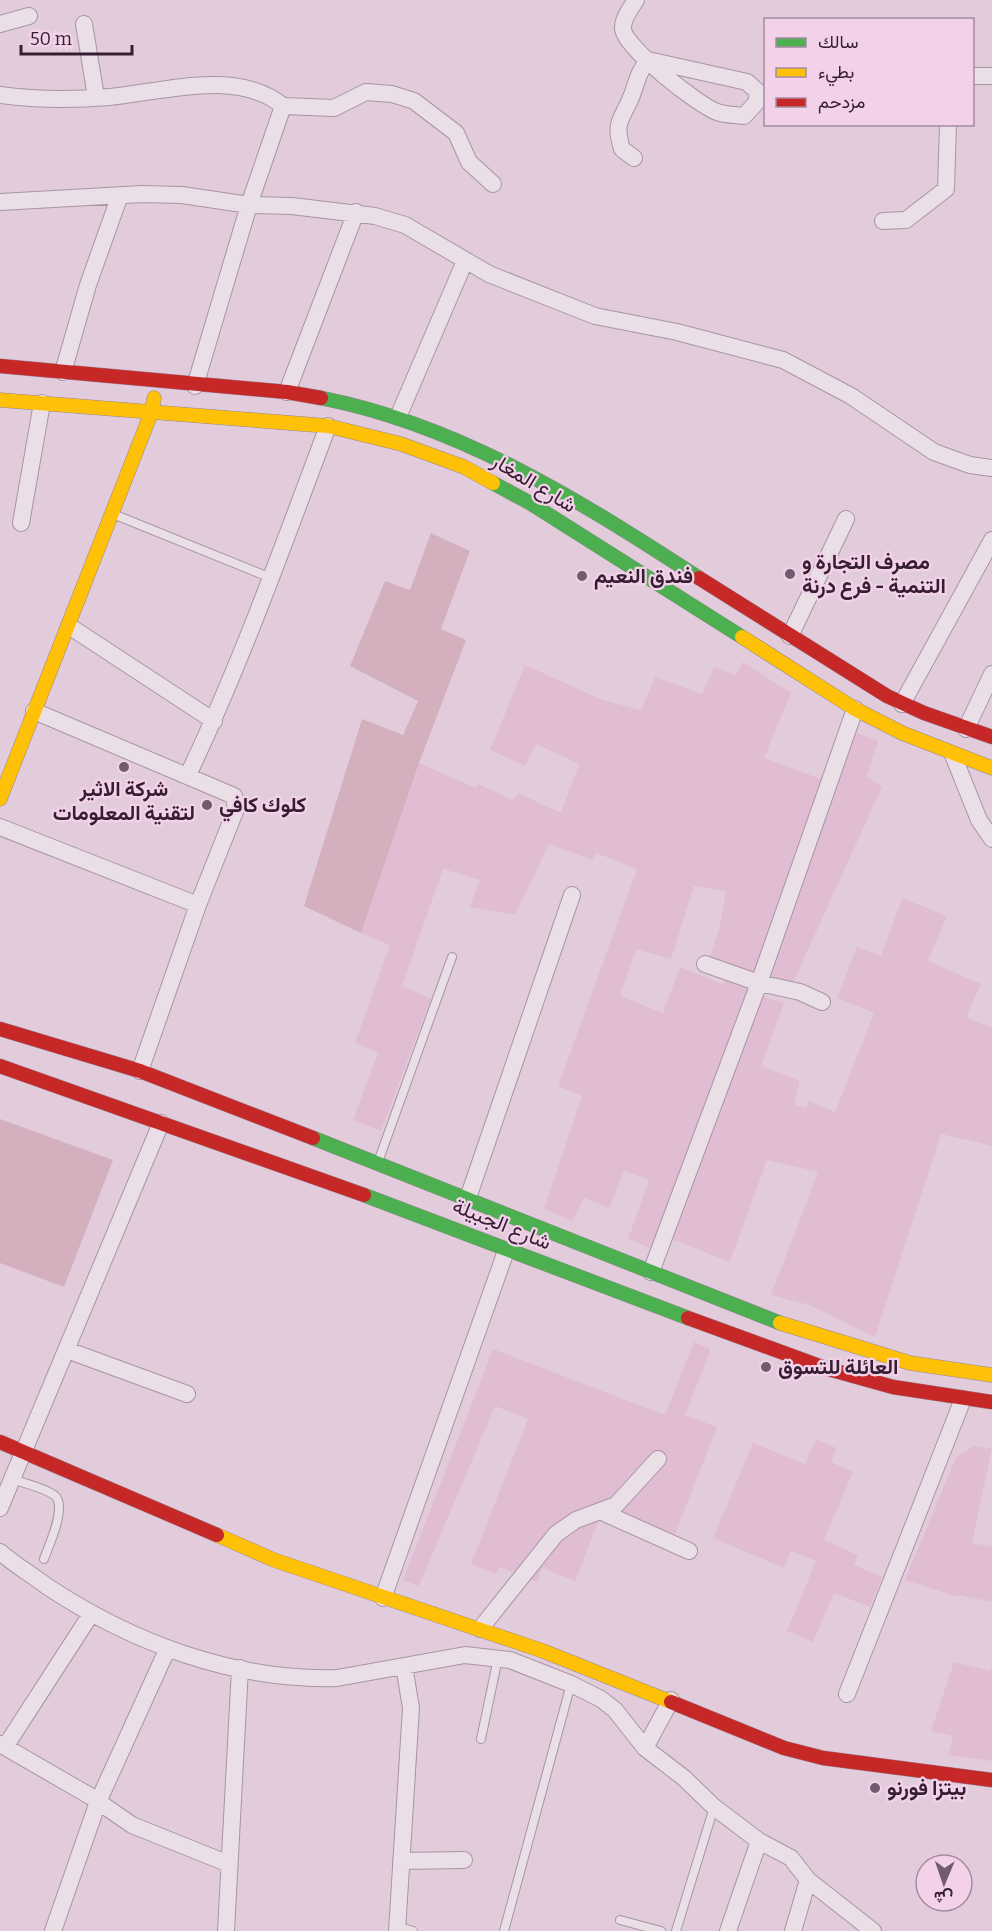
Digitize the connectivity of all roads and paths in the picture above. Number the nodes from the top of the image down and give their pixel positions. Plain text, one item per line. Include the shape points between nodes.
1 (636, 0) edge
2 (29, 16) dead end
3 (0, 24) edge
4 (84, 24) dead end
5 (648, 60) junction
6 (974, 75) edge
7 (992, 76) edge
8 (0, 95) edge
9 (96, 98) junction
10 (283, 106) junction
11 (948, 126) edge
12 (634, 158) dead end
13 (493, 184) dead end
14 (120, 195) junction
15 (0, 202) edge
16 (249, 205) junction
17 (356, 212) junction
18 (884, 221) dead end
19 (465, 261) junction
20 (0, 366) edge
21 (63, 372) junction
22 (158, 381) junction
23 (195, 386) junction
24 (287, 392) junction
25 (0, 400) edge
26 (42, 403) junction
27 (152, 411) junction
28 (398, 417) junction
29 (328, 426) junction
30 (992, 468) edge
31 (543, 482) junction
32 (530, 503) junction
33 (111, 513) junction
34 (846, 519) dead end
35 (21, 523) dead end
36 (992, 540) edge
37 (271, 578) junction
38 (69, 626) junction
39 (790, 636) junction
40 (992, 674) edge
41 (902, 704) junction
42 (855, 709) junction
43 (34, 711) junction
44 (214, 721) junction
45 (966, 729) junction
46 (992, 737) edge
47 (953, 755) junction
48 (992, 768) edge
49 (188, 775) junction
50 (1, 793) edge
51 (0, 827) edge
52 (992, 839) edge
53 (572, 895) dead end
54 (198, 905) junction
55 (452, 957) dead end
56 (705, 964) dead end
57 (759, 983) junction
58 (822, 1002) dead end
59 (0, 1029) edge
60 (0, 1066) edge
61 (140, 1071) junction
62 (161, 1123) junction
63 (378, 1163) junction
64 (468, 1198) junction
65 (506, 1251) junction
66 (651, 1272) junction
67 (67, 1350) junction
68 (992, 1375) edge
69 (187, 1394) dead end
70 (963, 1399) junction
71 (992, 1402) edge
72 (0, 1442) edge
73 (24, 1453) junction
74 (658, 1459) dead end
75 (13, 1479) junction
76 (0, 1508) edge
77 (602, 1512) junction
78 (689, 1551) dead end
79 (0, 1552) edge
80 (44, 1559) dead end
81 (383, 1598) junction
82 (91, 1614) junction
83 (480, 1629) junction
84 (167, 1650) junction
85 (498, 1658) junction
86 (404, 1666) junction
87 (240, 1668) junction
88 (571, 1684) junction
89 (848, 1694) dead end
90 (670, 1700) junction
91 (481, 1739) dead end
92 (2, 1746) edge
93 (645, 1748) junction
94 (992, 1780) edge
95 (98, 1802) junction
96 (714, 1807) junction
97 (759, 1841) junction
98 (464, 1860) dead end
99 (402, 1861) junction
100 (230, 1864) junction
101 (808, 1880) junction
102 (620, 1920) dead end
103 (403, 1930) edge
104 (53, 1931) edge
105 (226, 1931) edge
106 (504, 1931) edge
107 (661, 1931) edge
108 (676, 1931) edge
109 (728, 1931) edge
110 (793, 1931) edge
111 (873, 1931) edge

1 - 5 street via 622,28
2 - 3 street
4 - 9 street
5 - 5 street via 670,81 716,111 744,116 756,103 758,92 747,82
5 - 12 street via 638,72 632,96 617,126 622,149
6 - 7 street
8 - 9 street
9 - 10 street via 206,84 231,86 275,99
10 - 13 street via 334,108 366,92 414,101 456,133 469,162
10 - 16 street
11 - 18 street via 946,189 906,220
14 - 15 street
14 - 16 street via 182,195
14 - 21 street
16 - 17 street
16 - 23 street
17 - 19 street via 405,225
17 - 24 street
19 - 28 street
19 - 30 street via 595,316 677,332 783,360 850,396 934,452
20 - 21 street, شارع المغار
21 - 22 street, شارع المغار
22 - 23 street, شارع المغار
22 - 27 street
23 - 24 street, شارع المغار
24 - 28 street, شارع المغار via 327,397
25 - 26 street, شارع المغار
26 - 27 street, شارع المغار
26 - 35 street
27 - 29 street, شارع المغار
27 - 33 street
28 - 31 street, شارع المغار via 454,438
29 - 32 street, شارع المغار via 401,444 464,467
29 - 37 street
31 - 32 street
31 - 39 street, شارع المغار
32 - 42 street, شارع المغار
33 - 37 lane
33 - 38 street
34 - 39 street
36 - 41 street
37 - 44 street
38 - 43 street
38 - 44 street
39 - 41 street, شارع المغار
40 - 45 street
41 - 45 street, شارع المغار
42 - 47 street, شارع المغار
42 - 57 street
43 - 49 street
43 - 50 street
44 - 49 street
45 - 46 street, شارع المغار
47 - 48 street, شارع المغار
47 - 52 street via 979,820
49 - 54 street via 234,796 236,802
51 - 54 street
53 - 64 street
54 - 61 street
55 - 63 lane
56 - 57 street
57 - 58 street via 800,992
57 - 66 street
59 - 61 street
60 - 62 street, شارع الجبيلة
61 - 63 street
62 - 65 street, شارع الجبيلة via 439,1222
62 - 67 street
63 - 64 street
64 - 66 street
65 - 70 street, شارع الجبيلة via 825,1368 893,1387
65 - 81 street
66 - 68 street via 838,1344 910,1363
67 - 69 street
67 - 73 street
70 - 71 street, شارع الجبيلة
70 - 89 street
72 - 73 street
73 - 75 street
73 - 81 street via 274,1560
74 - 77 street via 622,1500
75 - 76 street
75 - 80 lane via 54,1495 59,1503 60,1512
77 - 78 street
77 - 83 street via 576,1520 556,1534
79 - 82 street
81 - 83 street
82 - 84 street
82 - 92 street
83 - 90 street
84 - 87 street
84 - 95 street
85 - 86 street via 465,1655
85 - 88 street
85 - 91 lane
86 - 87 street via 319,1678
86 - 99 street via 411,1708
87 - 100 street
88 - 93 street via 615,1710
88 - 106 lane
90 - 93 street
90 - 94 street via 800,1753
92 - 95 street
93 - 96 street
95 - 100 street via 132,1825
95 - 104 street
96 - 97 street
96 - 108 lane
97 - 101 street via 791,1858
97 - 109 street
98 - 99 street
99 - 103 street
100 - 105 street
101 - 110 street
101 - 111 street
102 - 107 lane

